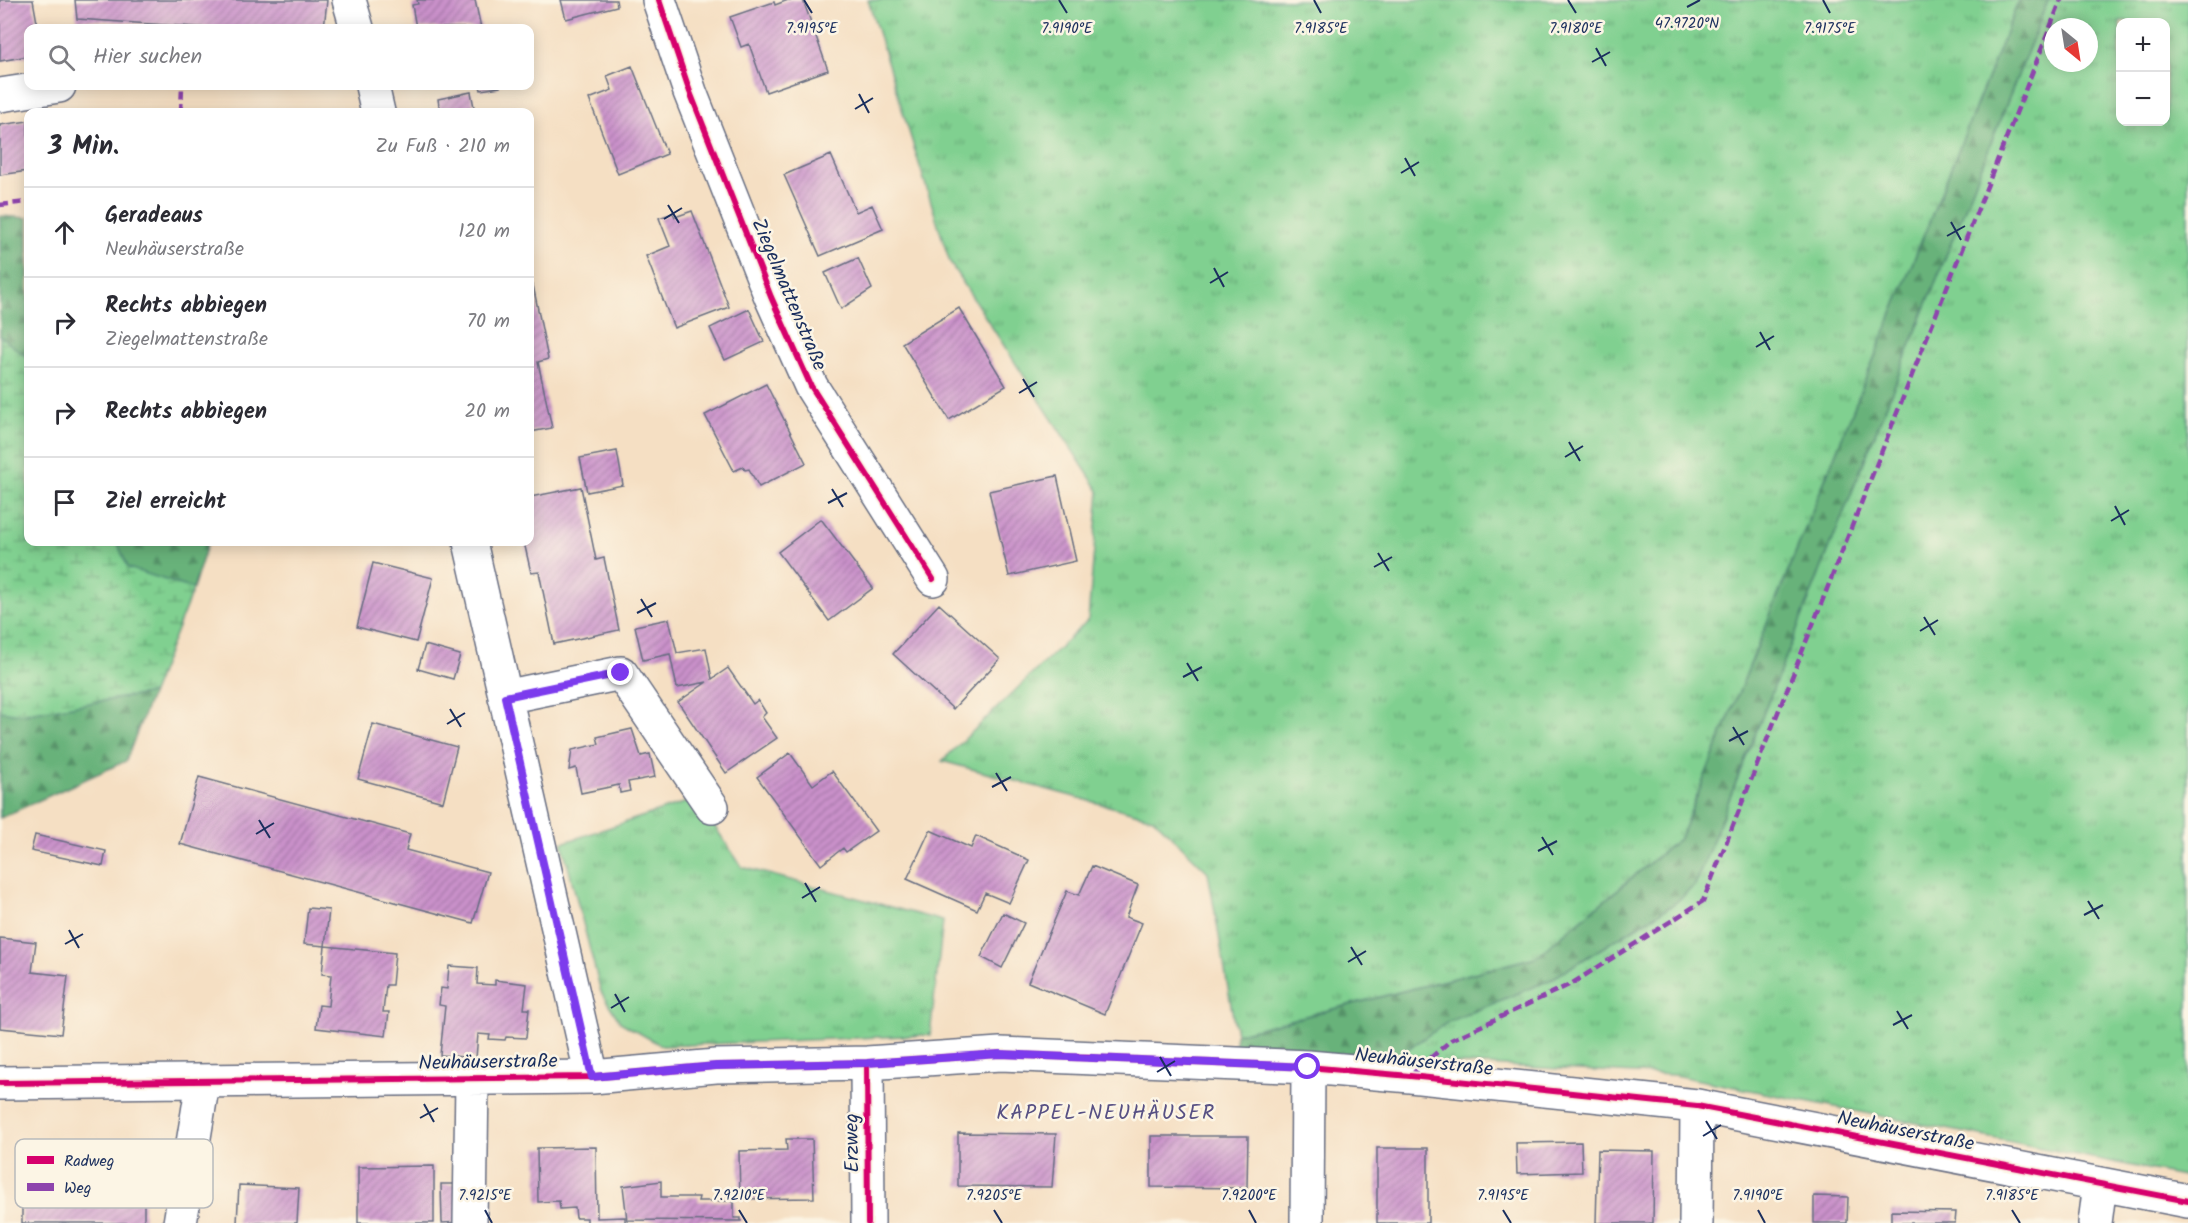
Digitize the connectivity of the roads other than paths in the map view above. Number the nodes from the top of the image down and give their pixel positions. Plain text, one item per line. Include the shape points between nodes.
1 (349, 0) edge
2 (659, 0) edge
3 (356, 24) edge
4 (33, 90) edge
5 (373, 90) edge
6 (0, 95) edge
7 (377, 108) edge
8 (471, 546) edge
9 (933, 579) dead end
10 (505, 697) junction
11 (712, 807) dead end
12 (867, 1063) junction
13 (1308, 1067) junction
14 (592, 1077) junction
15 (471, 1079) junction
16 (203, 1082) junction
17 (0, 1083) edge
18 (1697, 1106) junction
19 (194, 1139) edge
20 (2100, 1184) junction
21 (2188, 1201) edge
22 (182, 1208) edge
23 (180, 1223) edge
24 (470, 1223) edge
25 (868, 1223) edge
26 (1307, 1223) edge
27 (1696, 1223) edge
28 (2095, 1223) edge

1 - 3 street
2 - 9 street, Ziegelmattenstraße via 690,92 767,287 811,386
4 - 6 street
5 - 7 street
8 - 10 street
10 - 11 street via 621,673
10 - 14 street
12 - 13 street, Neuhäuserstraße via 1000,1054
12 - 14 street, Neuhäuserstraße via 716,1066
12 - 25 street, Erzweg
13 - 18 street, Neuhäuserstraße
13 - 26 street
14 - 15 street, Neuhäuserstraße
15 - 16 street, Neuhäuserstraße
15 - 24 street, Neuhäuserstraße
16 - 17 street, Neuhäuserstraße
16 - 19 street
18 - 20 street, Neuhäuserstraße
18 - 27 street
20 - 21 street, Neuhäuserstraße
20 - 28 street
22 - 23 street

